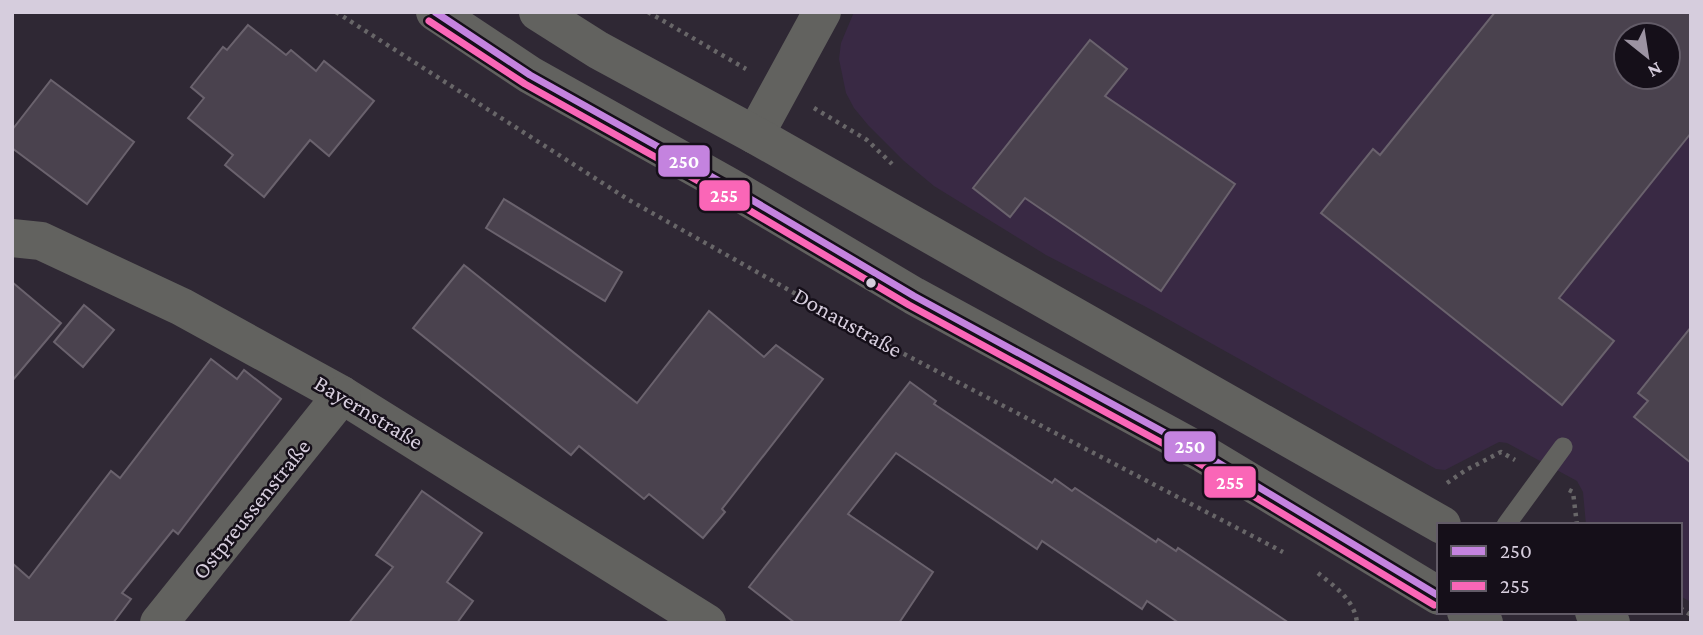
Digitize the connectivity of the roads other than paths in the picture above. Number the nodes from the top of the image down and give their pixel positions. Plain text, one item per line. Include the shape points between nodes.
1 (435, 12) edge
2 (538, 12) edge
3 (822, 12) edge
4 (755, 135) junction
5 (12, 238) edge
6 (342, 394) junction
7 (1563, 447) dead end
8 (1438, 523) edge
9 (1508, 523) edge
10 (1437, 595) edge
11 (159, 623) edge
12 (708, 623) edge

1 - 10 street via 530,75 914,296 1202,453
2 - 4 street
3 - 4 street
4 - 8 street
5 - 6 street, Bayernstraße via 41,240 170,301
6 - 11 street, Ostpreussenstraße
6 - 12 street, Bayernstraße
7 - 9 lane

